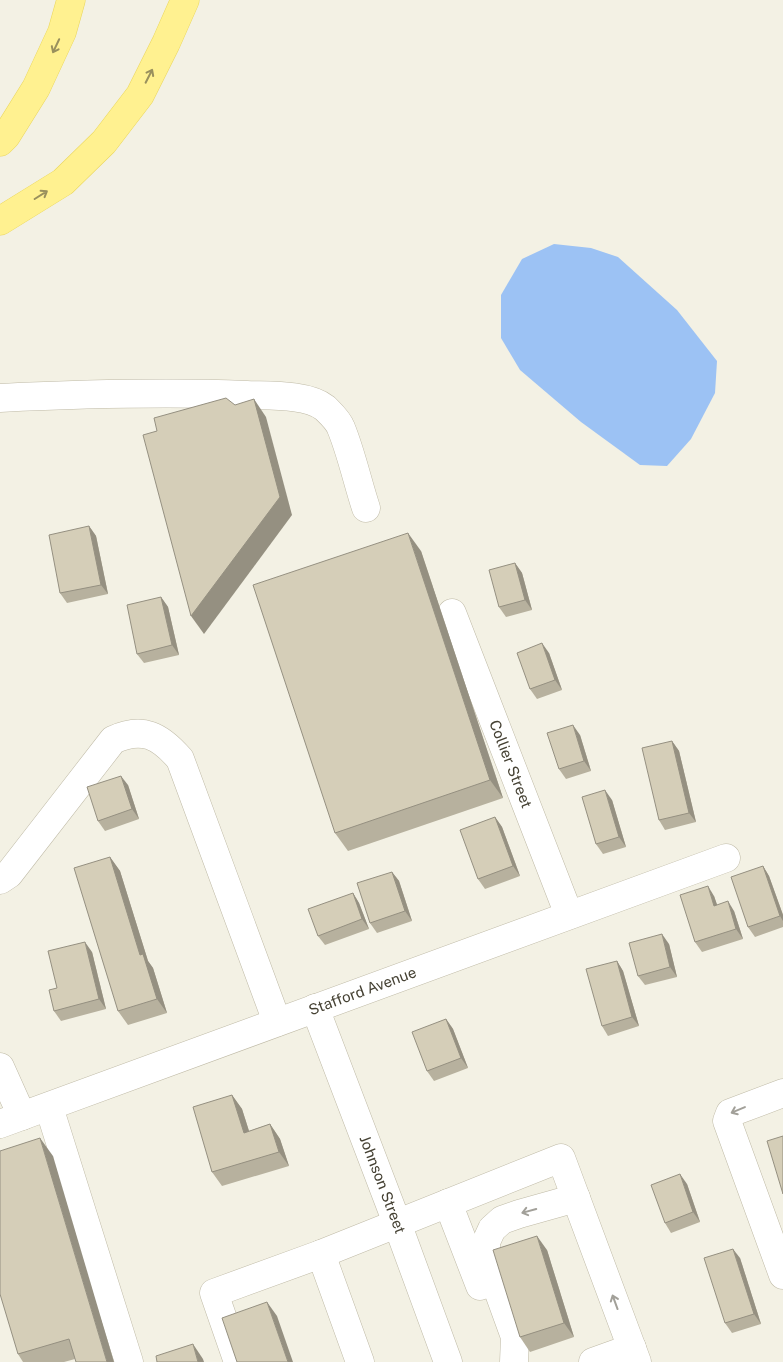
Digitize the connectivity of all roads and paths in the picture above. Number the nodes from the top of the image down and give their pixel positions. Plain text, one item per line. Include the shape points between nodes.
1 (71, 0) edge
2 (184, 0) edge
3 (0, 142) edge
4 (0, 221) edge
5 (0, 398) edge
6 (366, 508) dead end
7 (452, 613) dead end
8 (726, 858) dead end
9 (0, 880) edge
10 (569, 915) junction
11 (315, 1008) junction
12 (277, 1022) junction
13 (0, 1067) edge
14 (783, 1093) edge
15 (49, 1106) junction
16 (11, 1120) edge
17 (576, 1198) junction
18 (448, 1203) junction
19 (398, 1223) junction
20 (320, 1254) junction
21 (783, 1275) edge
22 (635, 1355) edge
23 (129, 1362) edge
24 (238, 1362) edge
25 (360, 1362) edge
26 (448, 1362) edge
27 (512, 1362) edge
28 (593, 1362) edge

1 -> 3 main road via 62,32 36,88
4 -> 2 main road via 63,182 104,142 140,95
5 - 6 street via 204,394 308,400 322,406 341,428
7 - 10 street, Collier Street
8 - 10 street, Stafford Avenue
9 - 12 street via 113,740 134,734 162,740 180,759
10 - 11 street, Stafford Avenue
11 - 12 street, Stafford Avenue
11 - 19 street, Johnson Street
12 - 15 street, Stafford Avenue
13 - 16 street
14 -> 21 street via 730,1113 727,1121
15 - 16 street, Stafford Avenue
15 - 23 street
17 - 18 street via 561,1158
22 -> 17 street
17 -> 27 street via 502,1220 492,1229 486,1242 486,1257 515,1337
18 - 19 street
18 - 27 street
19 - 20 street
19 - 26 street, Johnson Street
20 - 24 street via 214,1293
20 - 25 street
22 - 28 street

